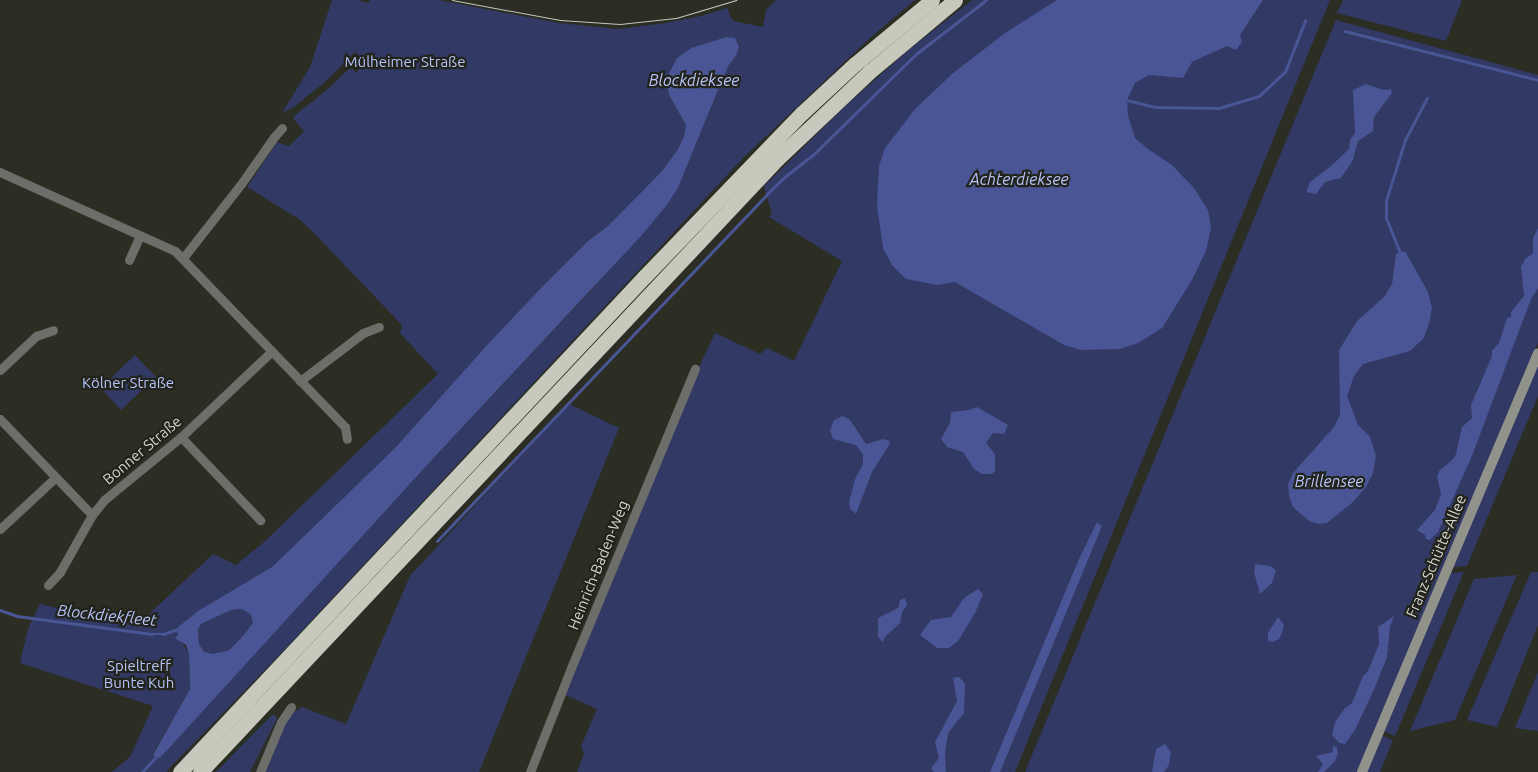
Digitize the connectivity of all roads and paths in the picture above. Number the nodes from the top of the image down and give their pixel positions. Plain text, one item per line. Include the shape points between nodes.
1 (932, 0) edge
2 (956, 0) edge
3 (282, 128) dead end
4 (0, 172) edge
5 (140, 235) junction
6 (183, 258) junction
7 (129, 260) dead end
8 (380, 327) dead end
9 (53, 330) dead end
10 (272, 351) junction
11 (1538, 352) edge
12 (695, 369) dead end
13 (0, 370) edge
14 (300, 381) junction
15 (0, 419) edge
16 (181, 436) junction
17 (347, 439) dead end
18 (56, 477) junction
19 (92, 515) junction
20 (260, 520) dead end
21 (0, 529) edge
22 (48, 585) dead end
23 (291, 707) dead end
24 (180, 772) edge
25 (200, 772) edge
26 (260, 772) edge
27 (530, 772) edge
28 (1362, 772) edge

1 - 24 highway via 855,64 769,146
2 - 25 highway via 869,72 770,166
3 - 6 street
4 - 5 street
5 - 6 street
5 - 7 street
6 - 10 street
8 - 14 street via 363,333
9 - 13 street via 36,336
10 - 14 street
10 - 16 street, Bonner Straße
11 - 28 main road, Franz-Schütte-Allee
12 - 27 street, Heinrich-Baden-Weg
14 - 17 street via 344,427
15 - 18 street
16 - 19 street, Bonner Straße via 104,500
16 - 20 street
18 - 19 street
18 - 21 street
19 - 22 street, Bonner Straße via 60,572
23 - 26 street via 281,722

